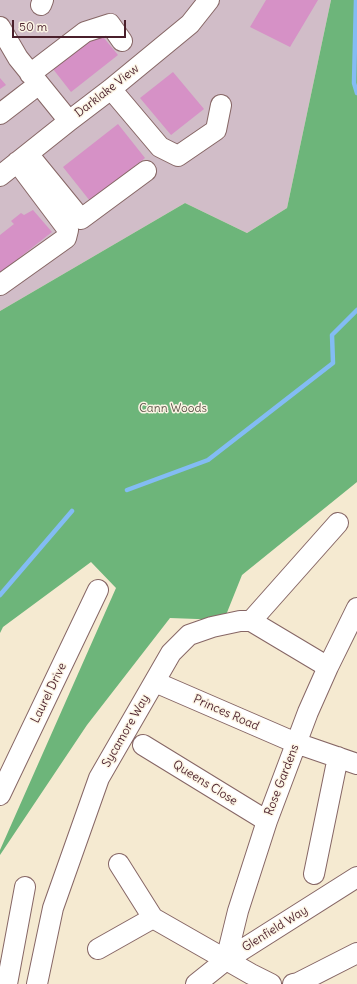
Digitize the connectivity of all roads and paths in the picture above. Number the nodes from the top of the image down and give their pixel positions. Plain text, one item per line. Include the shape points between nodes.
1 (209, 0) edge
2 (0, 27) edge
3 (122, 41) dead end
4 (35, 79) junction
5 (111, 89) junction
6 (221, 105) dead end
7 (0, 114) edge
8 (69, 121) junction
9 (23, 158) junction
10 (146, 171) dead end
11 (0, 176) edge
12 (0, 285) edge
13 (338, 523) dead end
14 (98, 590) dead end
15 (357, 608) edge
16 (251, 621) junction
17 (328, 667) junction
18 (155, 682) junction
19 (296, 744) junction
20 (143, 745) dead end
21 (338, 757) junction
22 (357, 764) edge
23 (0, 795) edge
24 (266, 821) junction
25 (119, 864) dead end
26 (314, 874) dead end
27 (357, 877) edge
28 (25, 887) dead end
29 (153, 918) junction
30 (98, 948) dead end
31 (357, 953) edge
32 (226, 960) junction
33 (7, 984) edge
34 (37, 984) edge
35 (196, 984) edge
36 (271, 984) edge
37 (293, 984) edge

1 - 5 street, Darklake View via 190,24
2 - 4 street via 18,58
3 - 4 street via 110,24 85,32
4 - 7 street
4 - 8 street
5 - 6 street via 160,147 178,156 216,130
5 - 8 street, Darklake View
8 - 9 street, Darklake View
9 - 10 street via 80,220
9 - 11 street, Darklake View
9 - 12 street via 68,230 66,238
13 - 16 street
14 - 23 street, Laurel Drive
15 - 17 street, Rose Gardens
16 - 17 street
16 - 18 street, Sycamore Way via 212,626 189,635 172,653
17 - 19 street, Rose Gardens
18 - 19 street, Princes Road
18 - 34 street, Sycamore Way via 98,778 53,908
19 - 21 street, Princes Road
19 - 24 street, Rose Gardens
20 - 24 street, Queens Close
21 - 22 street, Princes Road
21 - 26 street
24 - 32 street, Rose Gardens via 238,911
25 - 29 street
27 - 32 street, Glenfield Way
28 - 33 street
29 - 30 street
29 - 32 street
31 - 37 street
32 - 35 street, Glenfield Way
32 - 36 street

